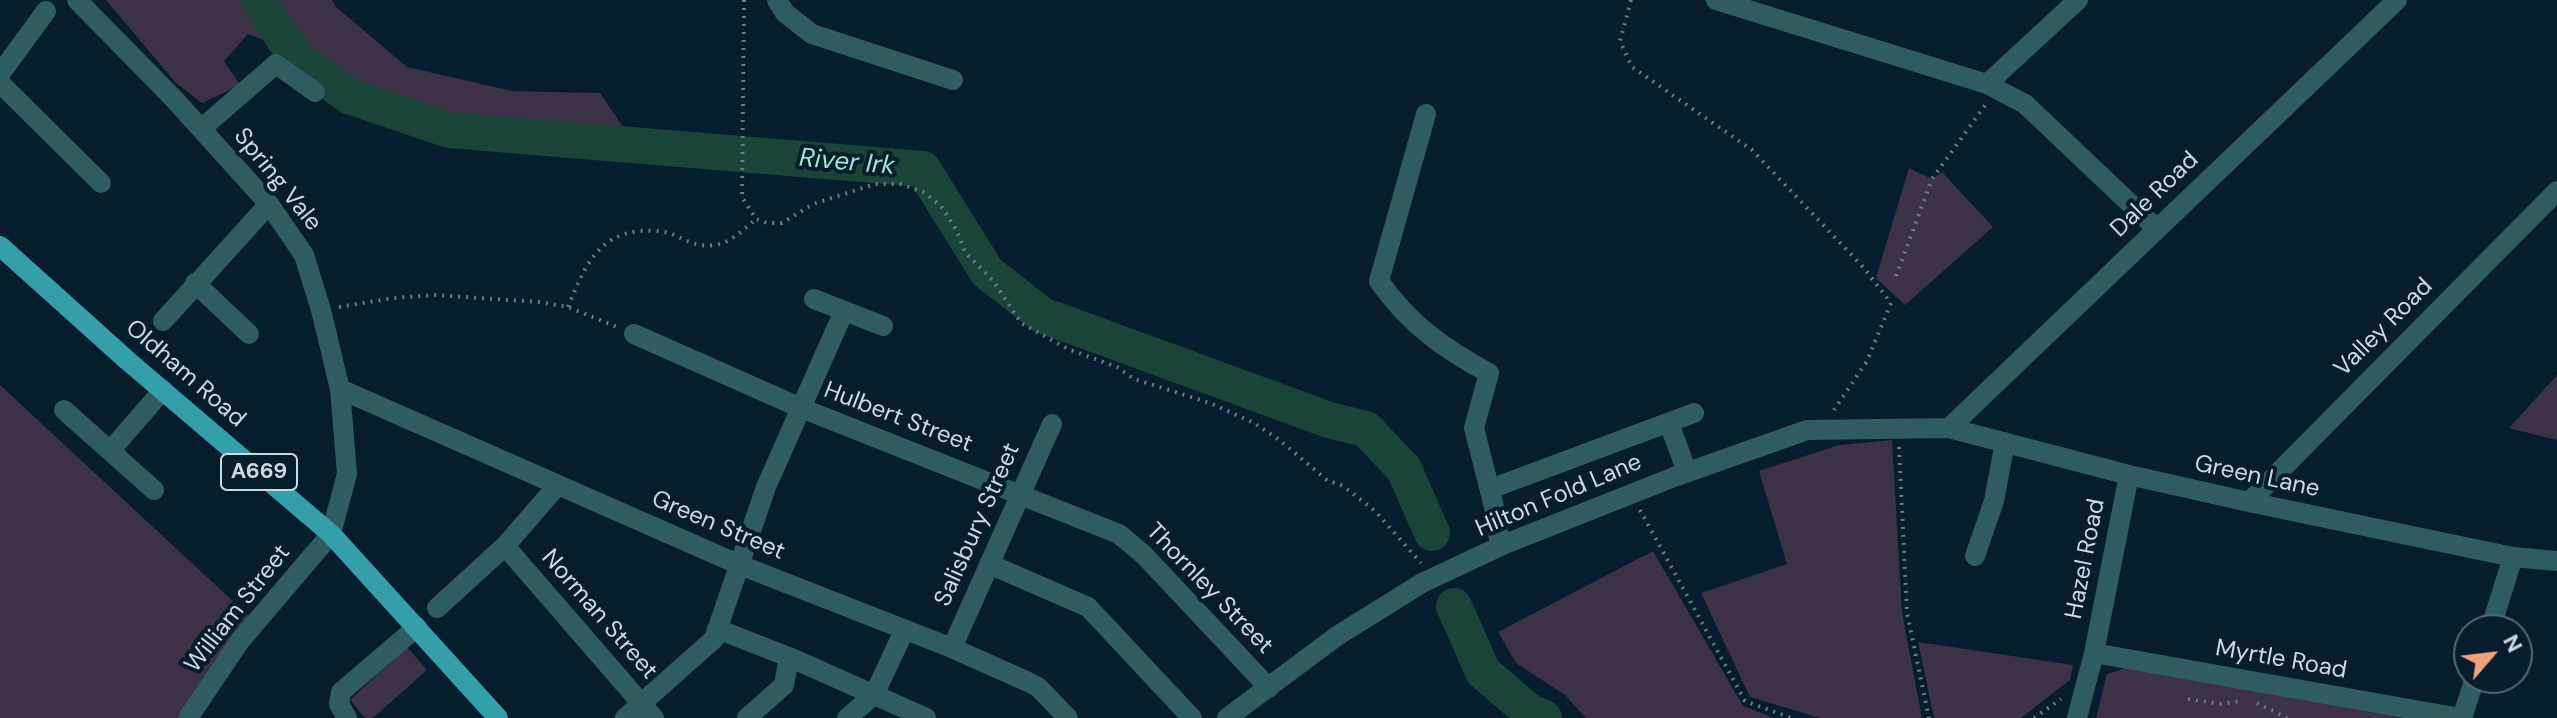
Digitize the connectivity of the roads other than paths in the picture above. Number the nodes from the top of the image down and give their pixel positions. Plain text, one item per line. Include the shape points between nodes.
1 (77, 0) edge
2 (777, 0) edge
3 (1716, 0) edge
4 (2078, 0) edge
5 (2397, 0) edge
6 (46, 11) dead end
7 (0, 74) edge
8 (953, 80) dead end
9 (0, 83) edge
10 (1992, 86) junction
11 (315, 92) dead end
12 (1426, 114) dead end
13 (201, 129) junction
14 (101, 183) dead end
15 (2557, 191) edge
16 (269, 204) junction
17 (2157, 229) junction
18 (0, 246) edge
19 (195, 283) junction
20 (814, 299) dead end
21 (844, 311) junction
22 (163, 321) dead end
23 (883, 326) dead end
24 (249, 334) dead end
25 (634, 334) road end
26 (340, 389) junction
27 (163, 390) junction
28 (801, 408) junction
29 (64, 410) dead end
30 (1694, 413) dead end
31 (1669, 423) junction
32 (1052, 424) dead end
33 (1949, 428) junction
34 (2005, 442) junction
35 (110, 451) junction
36 (1687, 472) junction
37 (2129, 475) junction
38 (557, 486) junction
39 (1490, 489) junction
40 (154, 490) dead end
41 (1020, 493) junction
42 (2249, 502) junction
43 (331, 534) junction
44 (505, 546) junction
45 (1500, 546) junction
46 (1975, 556) dead end
47 (2513, 557) junction
48 (2557, 561) edge
49 (989, 564) junction
50 (740, 565) junction
51 (437, 608) dead end
52 (2495, 614) edge
53 (417, 627) junction
54 (717, 629) junction
55 (904, 631) junction
56 (952, 648) junction
57 (2094, 653) junction
58 (789, 657) junction
59 (1269, 688) junction
60 (2469, 694) edge
61 (874, 695) junction
62 (648, 711) edge
63 (188, 718) edge
64 (347, 718) edge
65 (498, 718) edge
66 (625, 718) edge
67 (747, 718) edge
68 (847, 718) edge
69 (926, 718) edge
70 (1068, 718) edge
71 (1192, 718) edge
72 (1227, 718) edge
73 (2077, 718) edge
74 (2461, 718) edge

1 - 13 street, Spring Vale
2 - 8 street via 812,34
3 - 10 street
4 - 10 street
5 - 17 street, Dale Road
6 - 7 street
9 - 14 street
10 - 17 street via 2025,104
11 - 13 street via 276,64
12 - 39 street via 1379,281 1399,309 1449,351 1489,373 1474,428
13 - 16 street, Spring Vale
15 - 42 street, Valley Road
16 - 19 street
16 - 26 street, Spring Vale via 304,255
17 - 33 street, Dale Road
18 - 27 main road, Oldham Road / A669
19 - 22 street
19 - 24 street
20 - 21 street
21 - 23 street
21 - 28 street, Hulbert Street
25 - 28 street, Hulbert Street
26 - 38 street, Green Street
26 - 43 street, Spring Vale via 347,474
27 - 35 street
27 - 43 main road, Oldham Road / A669
28 - 41 street, Hulbert Street
28 - 50 street, Hulbert Street via 766,487
29 - 35 street
30 - 31 street
31 - 36 street
31 - 39 street
32 - 41 street, Salisbury Street
33 - 34 street, Green Lane
33 - 36 street, Hilton Fold Lane via 1807,430
34 - 37 street, Green Lane
34 - 46 street via 1994,501
35 - 40 street
36 - 45 street, Hilton Fold Lane
37 - 42 street, Green Lane
37 - 57 street, Hazel Road
38 - 44 street
38 - 50 street, Green Street
39 - 45 street
41 - 49 street, Salisbury Street
41 - 59 street, Thornley Street via 1132,544
42 - 47 street, Green Lane
43 - 53 main road, Oldham Road / A669
43 - 63 street, William Street via 240,641
44 - 51 street
44 - 62 street, Norman Street
45 - 59 street, Hilton Fold Lane via 1427,581 1337,636
47 - 48 street, Green Lane
47 - 52 street
49 - 56 street, Salisbury Street
49 - 71 street via 1088,607
50 - 54 street, Hulbert Street
50 - 55 street, Green Street
53 - 64 street via 341,692 339,704
53 - 65 main road, Oldham Road / A669
54 - 58 street
54 - 62 street via 714,639
55 - 56 street, Green Street
55 - 61 street
56 - 70 street, Green Street via 1038,687
57 - 73 street, Hazel Road
57 - 74 street, Myrtle Road
58 - 61 street
58 - 67 street via 784,685
59 - 72 street, Hilton Fold Lane
60 - 74 street
61 - 68 street
61 - 69 street
62 - 66 street

